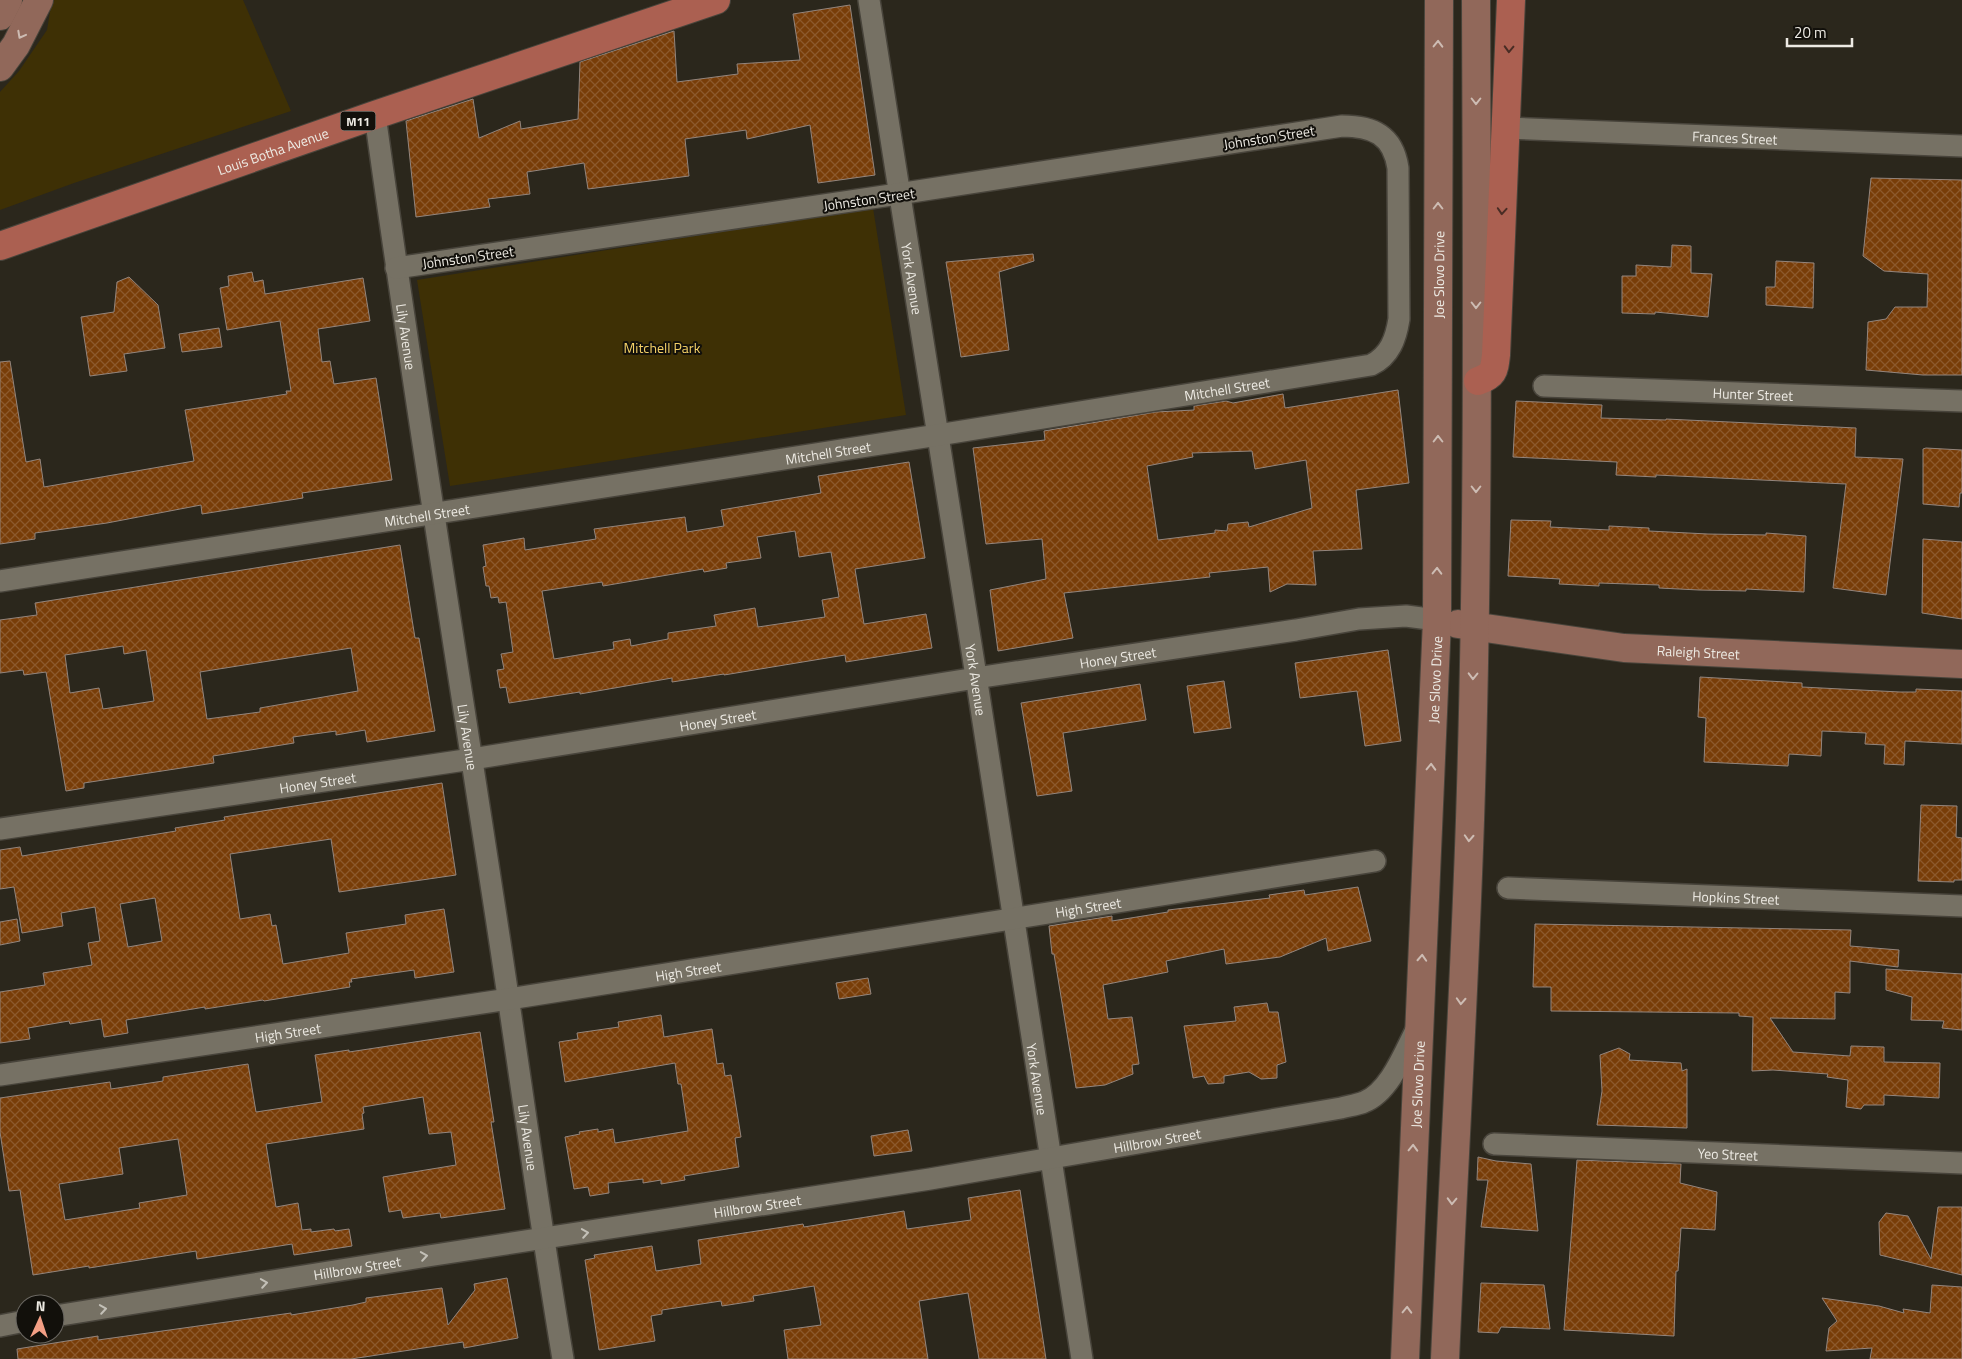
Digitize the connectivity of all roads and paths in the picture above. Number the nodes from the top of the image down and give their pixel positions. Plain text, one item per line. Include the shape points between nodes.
1 (8, 0) edge
2 (39, 0) edge
3 (716, 0) edge
4 (869, 0) edge
5 (1439, 0) edge
6 (1476, 0) edge
7 (1511, 0) edge
8 (0, 16) edge
9 (0, 67) edge
10 (375, 115) junction
11 (1342, 126) joint
12 (1506, 128) junction
13 (1962, 146) edge
14 (898, 194) junction
15 (0, 246) edge
16 (396, 268) junction
17 (1478, 381) junction
18 (1544, 386) dead end
19 (1962, 401) edge
20 (938, 435) junction
21 (433, 513) junction
22 (0, 581) edge
23 (1437, 620) junction
24 (1474, 627) junction
25 (1962, 664) edge
26 (976, 678) junction
27 (472, 759) junction
28 (0, 829) edge
29 (1375, 861) dead end
30 (1508, 888) dead end
31 (1962, 906) edge
32 (1012, 920) junction
33 (509, 999) junction
34 (1418, 1024) junction
35 (0, 1075) edge
36 (1494, 1144) dead end
37 (1049, 1159) junction
38 (1962, 1163) edge
39 (543, 1240) junction
40 (65, 1314) edge
41 (15, 1323) edge
42 (0, 1326) edge
43 (563, 1359) edge
44 (1082, 1359) edge
45 (1405, 1359) edge
46 (1445, 1359) edge

1 - 8 main road
2 -> 9 main road
3 - 10 main road, Louis Botha Avenue / M11
4 - 14 street, York Avenue
23 -> 5 main road, Joe Slovo Drive
6 -> 17 main road
7 -> 12 main road
10 - 15 main road, Louis Botha Avenue / M11
10 - 16 street, Lily Avenue
11 - 14 street, Johnston Street
11 - 20 street, Mitchell Street via 1358,126 1382,136 1391,145 1398,168 1399,319 1394,342 1378,362
12 - 13 street, Frances Street
12 -> 17 main road via 1496,355 1490,377
14 - 16 street, Johnston Street
14 - 20 street, York Avenue
16 - 21 street, Lily Avenue
17 -> 24 main road
18 - 19 street, Hunter Street
20 - 21 street, Mitchell Street
20 - 26 street, York Avenue
21 - 22 street, Mitchell Street
21 - 27 street, Lily Avenue
23 - 24 main road, Raleigh Street
23 - 26 street, Honey Street via 1406,616 1359,619
34 -> 23 main road, Joe Slovo Drive
24 - 25 main road, Raleigh Street via 1624,648
24 -> 46 main road via 1470,822
26 - 27 street, Honey Street
26 - 32 street, York Avenue
27 - 28 street, Honey Street
27 - 33 street, Lily Avenue
29 - 32 street, High Street
30 - 31 street, Hopkins Street
32 - 33 street, High Street
32 - 37 street, York Avenue
33 - 35 street, High Street
33 - 39 street, Lily Avenue
34 - 37 street, Hillbrow Street via 1400,1063 1376,1095 1364,1102
45 -> 34 main road, Joe Slovo Drive
36 - 38 street, Yeo Street
39 -> 37 street, Hillbrow Street
37 - 44 street, York Avenue
40 -> 39 street, Hillbrow Street
39 - 43 street, Lily Avenue
41 - 42 street

